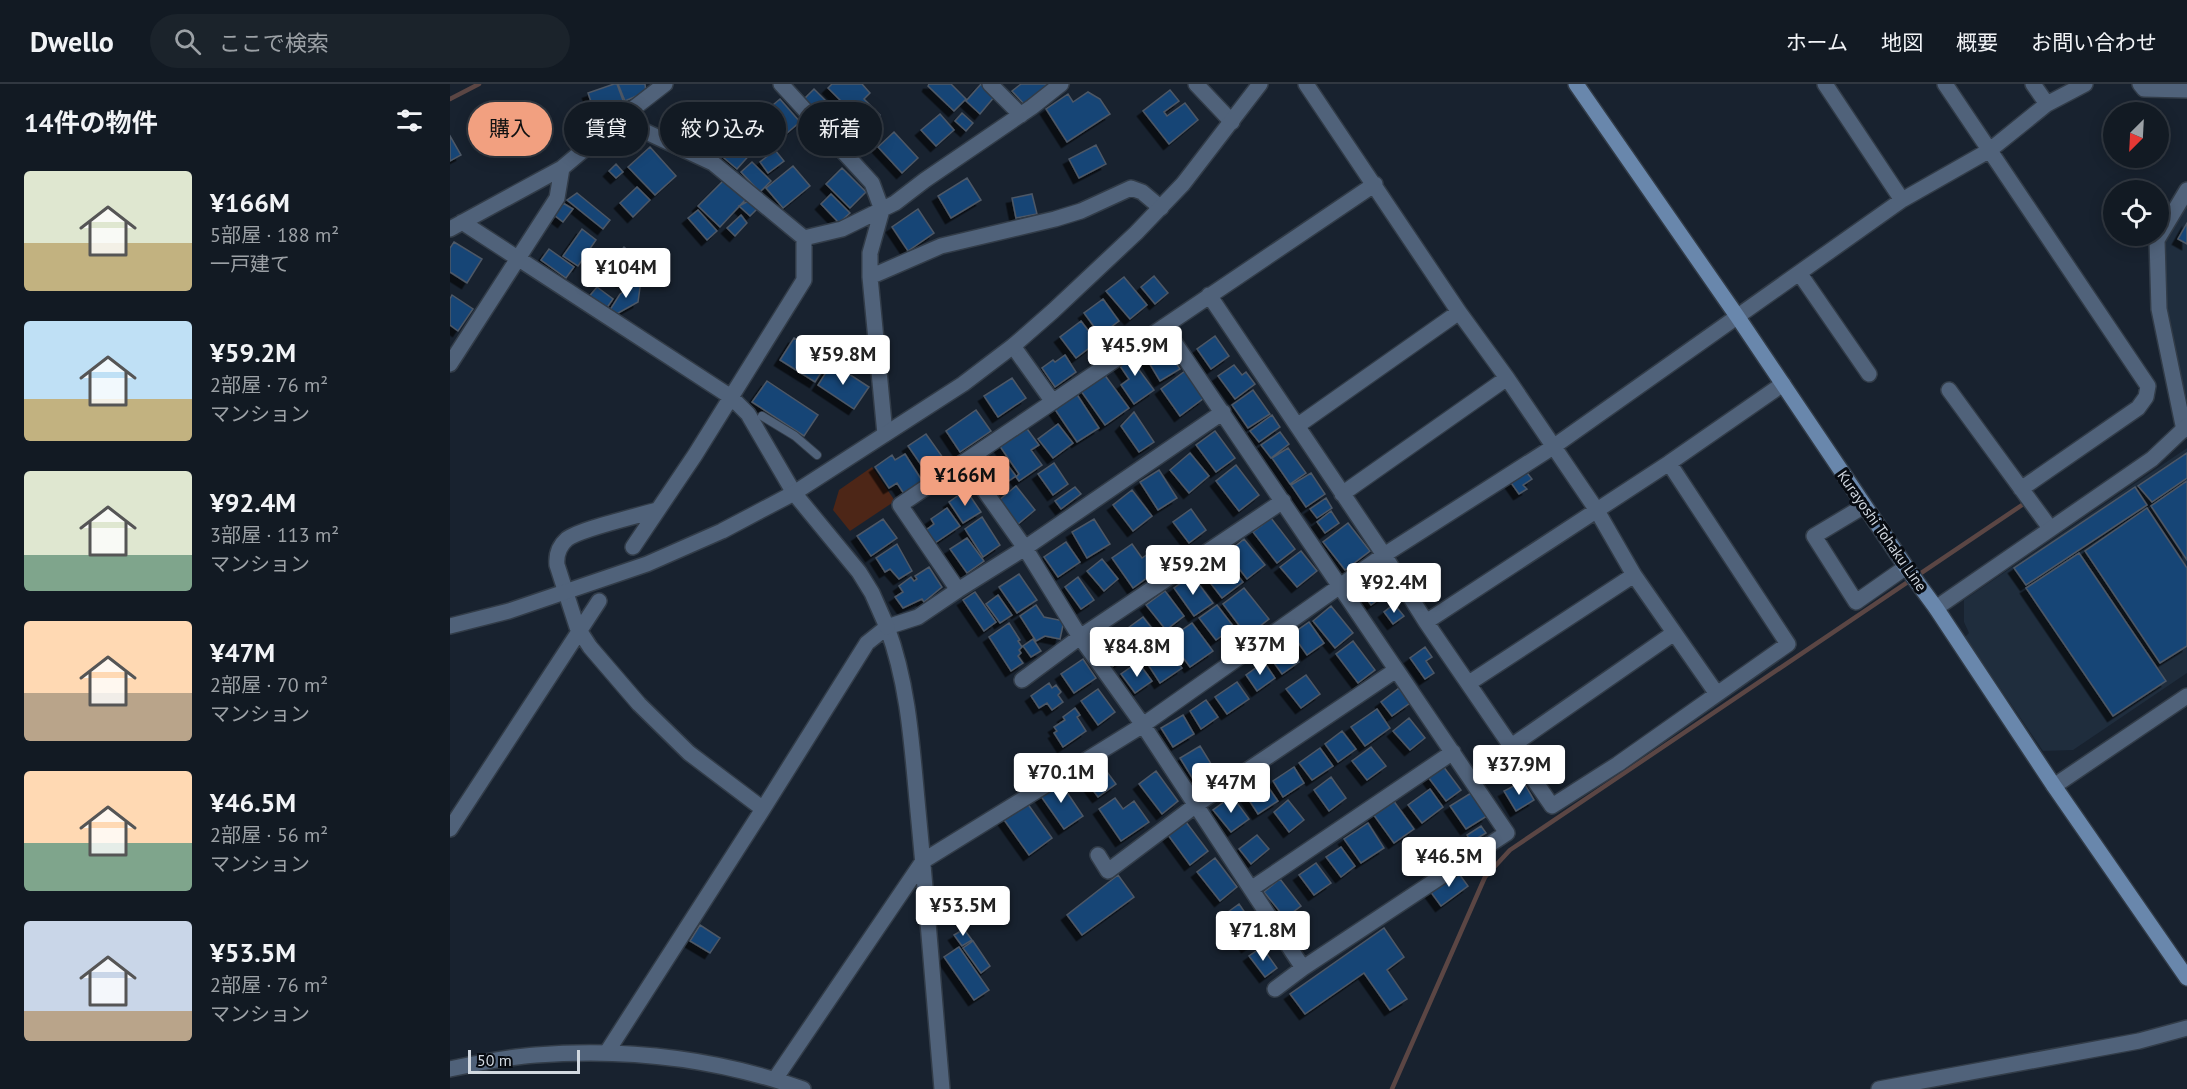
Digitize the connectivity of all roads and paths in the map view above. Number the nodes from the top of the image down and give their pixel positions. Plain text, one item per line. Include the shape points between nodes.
1 (665, 84) edge
2 (781, 84) edge
3 (990, 84) edge
4 (1061, 84) edge
5 (1196, 84) edge
6 (1260, 84) edge
7 (1306, 84) edge
8 (1576, 84) edge
9 (1825, 84) edge
10 (1945, 84) edge
11 (2033, 84) edge
12 (2085, 84) edge
13 (2140, 84) edge
14 (2187, 90) edge
15 (642, 102) edge
16 (2047, 104) junction
17 (1021, 115) junction
18 (1232, 122) junction
19 (648, 133) edge
20 (1990, 150) junction
21 (576, 156) edge
22 (562, 168) junction
23 (1375, 184) junction
24 (2187, 190) edge
25 (1902, 200) junction
26 (1161, 208) junction
27 (882, 210) junction
28 (456, 225) edge
29 (804, 238) junction
30 (518, 257) junction
31 (1800, 273) junction
32 (870, 277) junction
33 (1209, 295) junction
34 (1459, 312) junction
35 (1737, 316) junction
36 (1164, 327) junction
37 (1013, 346) junction
38 (450, 364) edge
39 (1869, 374) dead end
40 (1507, 378) junction
41 (1783, 384) junction
42 (1949, 390) dead end
43 (731, 397) junction
44 (1053, 402) junction
45 (1223, 412) junction
46 (762, 416) dead end
47 (1297, 426) junction
48 (2186, 428) edge
49 (885, 434) junction
50 (1553, 447) junction
51 (817, 455) dead end
52 (965, 463) junction
53 (1669, 463) junction
54 (2021, 489) junction
55 (794, 493) junction
56 (1342, 494) junction
57 (1282, 501) junction
58 (1864, 506) junction
59 (1596, 509) junction
60 (657, 510) junction
61 (2050, 528) junction
62 (633, 547) dead end
63 (1025, 548) junction
64 (1384, 555) junction
65 (1906, 567) junction
66 (1634, 575) junction
67 (1339, 586) junction
68 (958, 590) junction
69 (566, 592) junction
70 (600, 601) dead end
71 (1936, 608) junction
72 (1426, 622) junction
73 (450, 626) edge
74 (887, 627) junction
75 (580, 631) junction
76 (1674, 633) junction
77 (1080, 637) junction
78 (1396, 670) junction
79 (1022, 680) dead end
80 (1469, 683) junction
81 (1717, 694) junction
82 (2187, 696) edge
83 (1143, 725) junction
84 (1510, 747) junction
85 (1453, 752) junction
86 (2054, 786) junction
87 (1196, 805) junction
88 (764, 810) junction
89 (450, 829) edge
90 (1098, 855) dead end
91 (923, 861) junction
92 (1251, 889) junction
93 (1303, 968) junction
94 (2187, 978) edge
95 (1275, 989) dead end
96 (2187, 1028) edge
97 (607, 1052) junction
98 (450, 1069) edge
99 (775, 1079) junction
100 (803, 1089) edge
101 (942, 1089) edge
102 (1879, 1089) edge

1 - 15 street
2 - 27 street via 872,183
3 - 17 street
4 - 17 street
5 - 18 street
6 - 18 street
7 - 23 street
8 - 35 main road, Kurayoshi Tohaku Line
9 - 25 street
10 - 20 street
11 - 16 street
12 - 16 street
13 - 14 street via 2144,89
16 - 20 street
17 - 27 street
18 - 26 street
19 - 29 street via 713,163
20 - 25 street
20 - 54 street via 2148,386 2138,408
21 - 22 street
22 - 28 street
22 - 30 street via 557,198
23 - 33 street
23 - 34 street
24 - 48 street via 2157,240 2160,309
25 - 31 street
26 - 32 street via 1131,188 1055,219 941,246
26 - 37 street
27 - 29 street via 842,230
27 - 32 street via 870,253
28 - 30 street
29 - 43 street via 804,280
30 - 38 street
30 - 43 street
31 - 35 street
31 - 39 street
32 - 49 street
33 - 36 street
33 - 47 street
34 - 40 street
34 - 47 street
35 - 41 main road, Kurayoshi Tohaku Line
35 - 50 street
36 - 44 street
36 - 45 street
37 - 44 street
37 - 49 street
40 - 50 street
40 - 56 street
41 - 53 street
41 - 58 main road, Kurayoshi Tohaku Line
42 - 54 street
43 - 55 street via 748,414
43 - 60 street
44 - 52 street
45 - 57 street
45 - 63 street
46 - 51 lane
47 - 56 street
48 - 61 street via 2152,459
49 - 55 street
50 - 59 street
50 - 64 street
52 - 63 street
52 - 68 street via 900,505
53 - 59 street
53 - 81 street via 1788,644
54 - 61 street
55 - 69 street via 656,560
55 - 74 street via 859,572
56 - 64 street
57 - 67 street
57 - 77 street
58 - 65 main road, Kurayoshi Tohaku Line
58 - 65 street via 1814,536 1856,602
59 - 66 street
59 - 72 street
60 - 62 street
60 - 69 street via 569,538 557,556
61 - 71 street
63 - 68 street
63 - 77 street
64 - 67 street
64 - 72 street
65 - 71 main road, Kurayoshi Tohaku Line
66 - 76 street
66 - 80 street
67 - 78 street
67 - 83 street
68 - 74 street via 918,617
69 - 73 street
69 - 75 street
70 - 75 street
71 - 86 main road, Kurayoshi Tohaku Line
72 - 80 street
74 - 88 street via 867,643
74 - 91 street via 908,703
75 - 88 street via 661,726
75 - 89 street
76 - 81 street
76 - 84 street
77 - 79 street
77 - 83 street
78 - 85 street
78 - 87 street
80 - 84 street
81 - 84 street via 1552,806
82 - 86 street
83 - 87 street
83 - 91 street
85 - 92 street
85 - 93 street via 1507,833
86 - 94 main road, Kurayoshi Tohaku Line
87 - 90 street via 1108,871
87 - 92 street
88 - 97 street
91 - 99 street
91 - 101 street
92 - 93 street
93 - 95 street
96 - 102 street via 2139,1041
97 - 98 street via 535,1055
97 - 99 street via 677,1058
99 - 100 street

